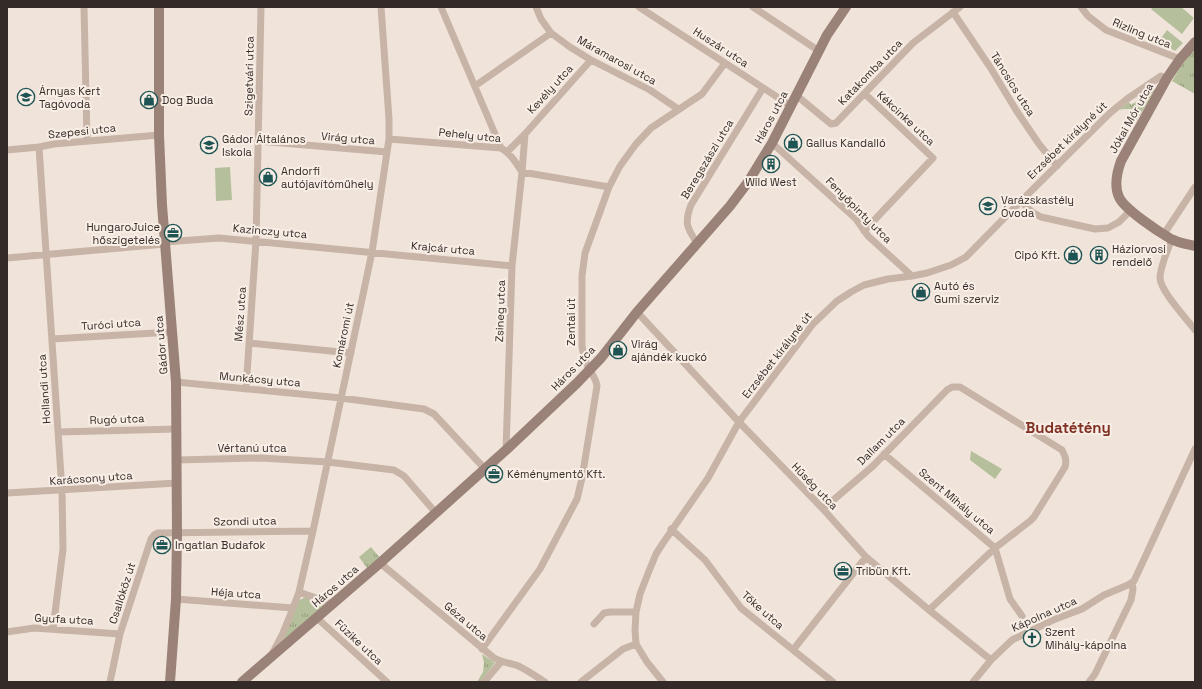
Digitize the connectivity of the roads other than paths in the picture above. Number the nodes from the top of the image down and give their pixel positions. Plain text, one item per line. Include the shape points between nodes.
1 (84, 7) edge
2 (159, 7) edge
3 (261, 7) edge
4 (381, 7) edge
5 (441, 7) edge
6 (536, 7) edge
7 (639, 7) edge
8 (753, 7) edge
9 (846, 7) edge
10 (960, 7) edge
11 (1081, 7) edge
12 (953, 12) junction
13 (551, 34) junction
14 (1195, 42) edge
15 (819, 51) junction
16 (1180, 59) junction
17 (591, 60) junction
18 (725, 63) junction
19 (1167, 78) junction
20 (475, 86) junction
21 (763, 88) junction
22 (865, 94) junction
23 (796, 95) junction
24 (791, 106) junction
25 (678, 109) junction
26 (525, 134) junction
27 (159, 135) junction
28 (389, 139) junction
29 (87, 141) junction
30 (258, 141) junction
31 (772, 143) junction
32 (39, 147) junction
33 (501, 148) junction
34 (7, 150) edge
35 (387, 152) junction
36 (508, 152) junction
37 (1057, 166) junction
38 (522, 172) junction
39 (609, 187) junction
40 (1195, 187) edge
41 (1020, 201) junction
42 (1130, 211) junction
43 (864, 231) junction
44 (1168, 236) junction
45 (256, 241) junction
46 (165, 243) junction
47 (697, 243) junction
48 (1195, 246) edge
49 (372, 252) junction
50 (46, 254) junction
51 (7, 258) edge
52 (512, 266) junction
53 (912, 276) junction
54 (637, 312) junction
55 (1195, 330) edge
56 (172, 332) junction
57 (52, 339) junction
58 (249, 343) junction
59 (350, 353) junction
60 (590, 370) junction
61 (176, 382) junction
62 (246, 389) junction
63 (341, 398) junction
64 (739, 422) junction
65 (177, 429) junction
66 (58, 432) junction
67 (1195, 449) edge
68 (506, 450) junction
69 (884, 454) junction
70 (177, 460) junction
71 (328, 462) junction
72 (485, 469) junction
73 (177, 483) junction
74 (62, 490) junction
75 (7, 493) edge
76 (823, 509) junction
77 (436, 513) junction
78 (671, 529) junction
79 (313, 531) junction
80 (177, 533) junction
81 (995, 548) junction
82 (866, 557) junction
83 (380, 563) junction
84 (1132, 583) junction
85 (299, 592) junction
86 (176, 599) junction
87 (333, 604) junction
88 (293, 608) junction
89 (929, 610) junction
90 (636, 612) junction
91 (1022, 616) dead end
92 (317, 618) junction
93 (594, 624) dead end
94 (53, 629) junction
95 (7, 632) edge
96 (120, 634) junction
97 (636, 644) junction
98 (482, 649) junction
99 (792, 650) junction
100 (269, 659) junction
101 (991, 660) junction
102 (501, 662) junction
103 (247, 681) edge
104 (110, 682) edge
105 (170, 682) edge
106 (387, 682) edge
107 (484, 682) edge
108 (545, 682) edge
109 (581, 682) edge
110 (663, 682) edge
111 (834, 682) edge
112 (973, 682) edge
113 (1090, 682) edge

1 - 29 street
2 - 27 street, Gádor utca
3 - 30 street, Szigetvári utca
4 - 28 street, Komáromi út
5 - 20 street
6 - 13 street, Máramarosi utca
7 - 18 street, Huszár utca
8 - 15 street
9 - 15 street, Háros utca
10 - 12 street, Katakomba utca
11 - 16 street, Rizling utca via 1106,30
12 - 22 street, Katakomba utca via 913,43
12 - 37 street, Táncsics utca via 1016,110
13 - 17 street, Máramarosi utca
13 - 20 street
14 - 16 street, Jókai Mór utca
15 - 23 street, Háros utca
16 - 19 street, Jókai Mór utca
17 - 25 street, Máramarosi utca via 650,90
17 - 26 street, Kevély utca
18 - 21 street, Huszár utca
18 - 25 street, Zentai út via 702,94
19 - 37 street, Erzsébet királyné út via 1161,76 1120,104
19 - 42 street, Jókai Mór utca via 1118,170 1118,196
20 - 33 street
21 - 24 street, Huszár utca
21 - 47 street, Beregszászi utca via 691,205 686,223
22 - 23 street, Katakomba utca via 832,124
22 - 43 street, Kékcinke utca via 933,158
23 - 24 street, Háros utca
24 - 31 street, Háros utca
25 - 39 street, Zentai út via 651,128 636,144
26 - 36 street, Kevély utca
26 - 38 street
27 - 29 street, Szepesi utca
27 - 46 street, Gádor utca
28 - 33 street, Pehely utca
28 - 35 street, Komáromi út
29 - 32 street, Szepesi utca
30 - 35 street, Virág utca
30 - 45 street, Szigetvári utca
31 - 43 street, Fenyőpinty utca via 856,219
31 - 47 street, Háros utca via 748,182
32 - 34 street, Szepesi utca
32 - 50 street, Hollandi utca
33 - 36 street, Pehely utca
35 - 49 street, Komáromi út
36 - 38 street, Pehely utca
37 - 41 street, Erzsébet királyné út
38 - 39 street
38 - 52 street, Zsineg utca
39 - 60 street, Zentai út via 585,253 582,276 582,346
40 - 44 street
41 - 42 street via 1041,217 1095,229 1108,228
41 - 53 street, Erzsébet királyné út via 966,257 951,265
42 - 44 street, Jókai Mór utca
43 - 53 street, Fenyőpinty utca
44 - 48 street, Jókai Mór utca
44 - 55 street via 1160,274 1161,285
45 - 46 street, Kazinczy utca via 219,238
45 - 49 street, Kazinczy utca
45 - 58 street, Mész utca
46 - 50 street, Kazinczy utca
46 - 56 street, Gádor utca
47 - 54 street, Háros utca
49 - 52 street, Krajcár utca
49 - 59 street, Komáromi út
50 - 51 street, Kazinczy utca
50 - 57 street, Hollandi utca
52 - 68 street, Zsineg utca
53 - 64 street, Erzsébet királyné út via 876,282 837,301 813,324
54 - 60 street, Háros utca
54 - 64 street, Hűség utca
56 - 57 street, Turóci utca
56 - 61 street, Gádor utca
57 - 66 street, Hollandi utca
58 - 59 street
58 - 62 street, Mész utca
59 - 63 street, Komáromi út
60 - 68 street, Háros utca
60 - 98 street, Zentai út via 597,386 577,499 540,569
61 - 62 street, Munkácsy utca
61 - 65 street, Gádor utca
62 - 63 street, Munkácsy utca
63 - 71 street, Komáromi út
63 - 72 street, Munkácsy utca via 429,410
64 - 76 street, Hűség utca
64 - 78 street, Erzsébet királyné út via 708,478
65 - 66 street, Rugó utca
65 - 70 street, Gádor utca
66 - 74 street, Hollandi utca
67 - 84 street
68 - 72 street, Háros utca
69 - 76 street, Dallam utca
69 - 81 street, Szent Mihály utca
69 - 81 street, Dallam utca via 952,387 960,387 1062,450 1067,462 1065,467 1034,517
70 - 71 street, Vértanú utca via 261,458
70 - 73 street, Gádor utca
71 - 77 street, Vértanú utca via 386,468 399,472
71 - 79 street, Komáromi út
72 - 77 street, Háros utca
73 - 74 street, Karácsony utca
73 - 80 street, Gádor utca
74 - 75 street, Karácsony utca
74 - 94 street, Hollandi utca via 62,549
76 - 82 street, Hűség utca
77 - 83 street, Háros utca
78 - 90 street, Erzsébet királyné út via 648,571
78 - 99 street, Tőke utca via 705,560 741,608
79 - 80 street, Szondi utca
79 - 85 street, Komáromi út
80 - 86 street, Gádor utca
80 - 96 street, Csallóköz út via 158,533 151,539
81 - 89 street
81 - 91 street, Szent Mihály utca via 1010,599
82 - 89 street, Hűség utca
82 - 99 street
83 - 87 street, Háros utca
83 - 98 street, Géza utca
84 - 101 street, Kápolna utca via 1104,595 1082,609 1017,637 1006,644
84 - 113 street via 1131,600
85 - 87 street
85 - 88 street, Komáromi út
86 - 88 street, Héja utca
86 - 105 street, Gádor utca
87 - 92 street, Háros utca
88 - 100 street, Komáromi út
89 - 101 street, Hűség utca
90 - 93 street via 604,613
90 - 97 street, Erzsébet királyné út
92 - 100 street, Háros utca
92 - 106 street, Füzike utca
94 - 95 street, Gyufa utca via 34,628
94 - 96 street, Gyufa utca
96 - 104 street, Csallóköz út
97 - 109 street via 624,649
97 - 110 street, Erzsébet királyné út
98 - 102 street, Géza utca
99 - 111 street, Tőke utca
100 - 103 street, Háros utca
101 - 112 street, Kápolna utca
102 - 107 street
102 - 108 street, Géza utca via 522,668

